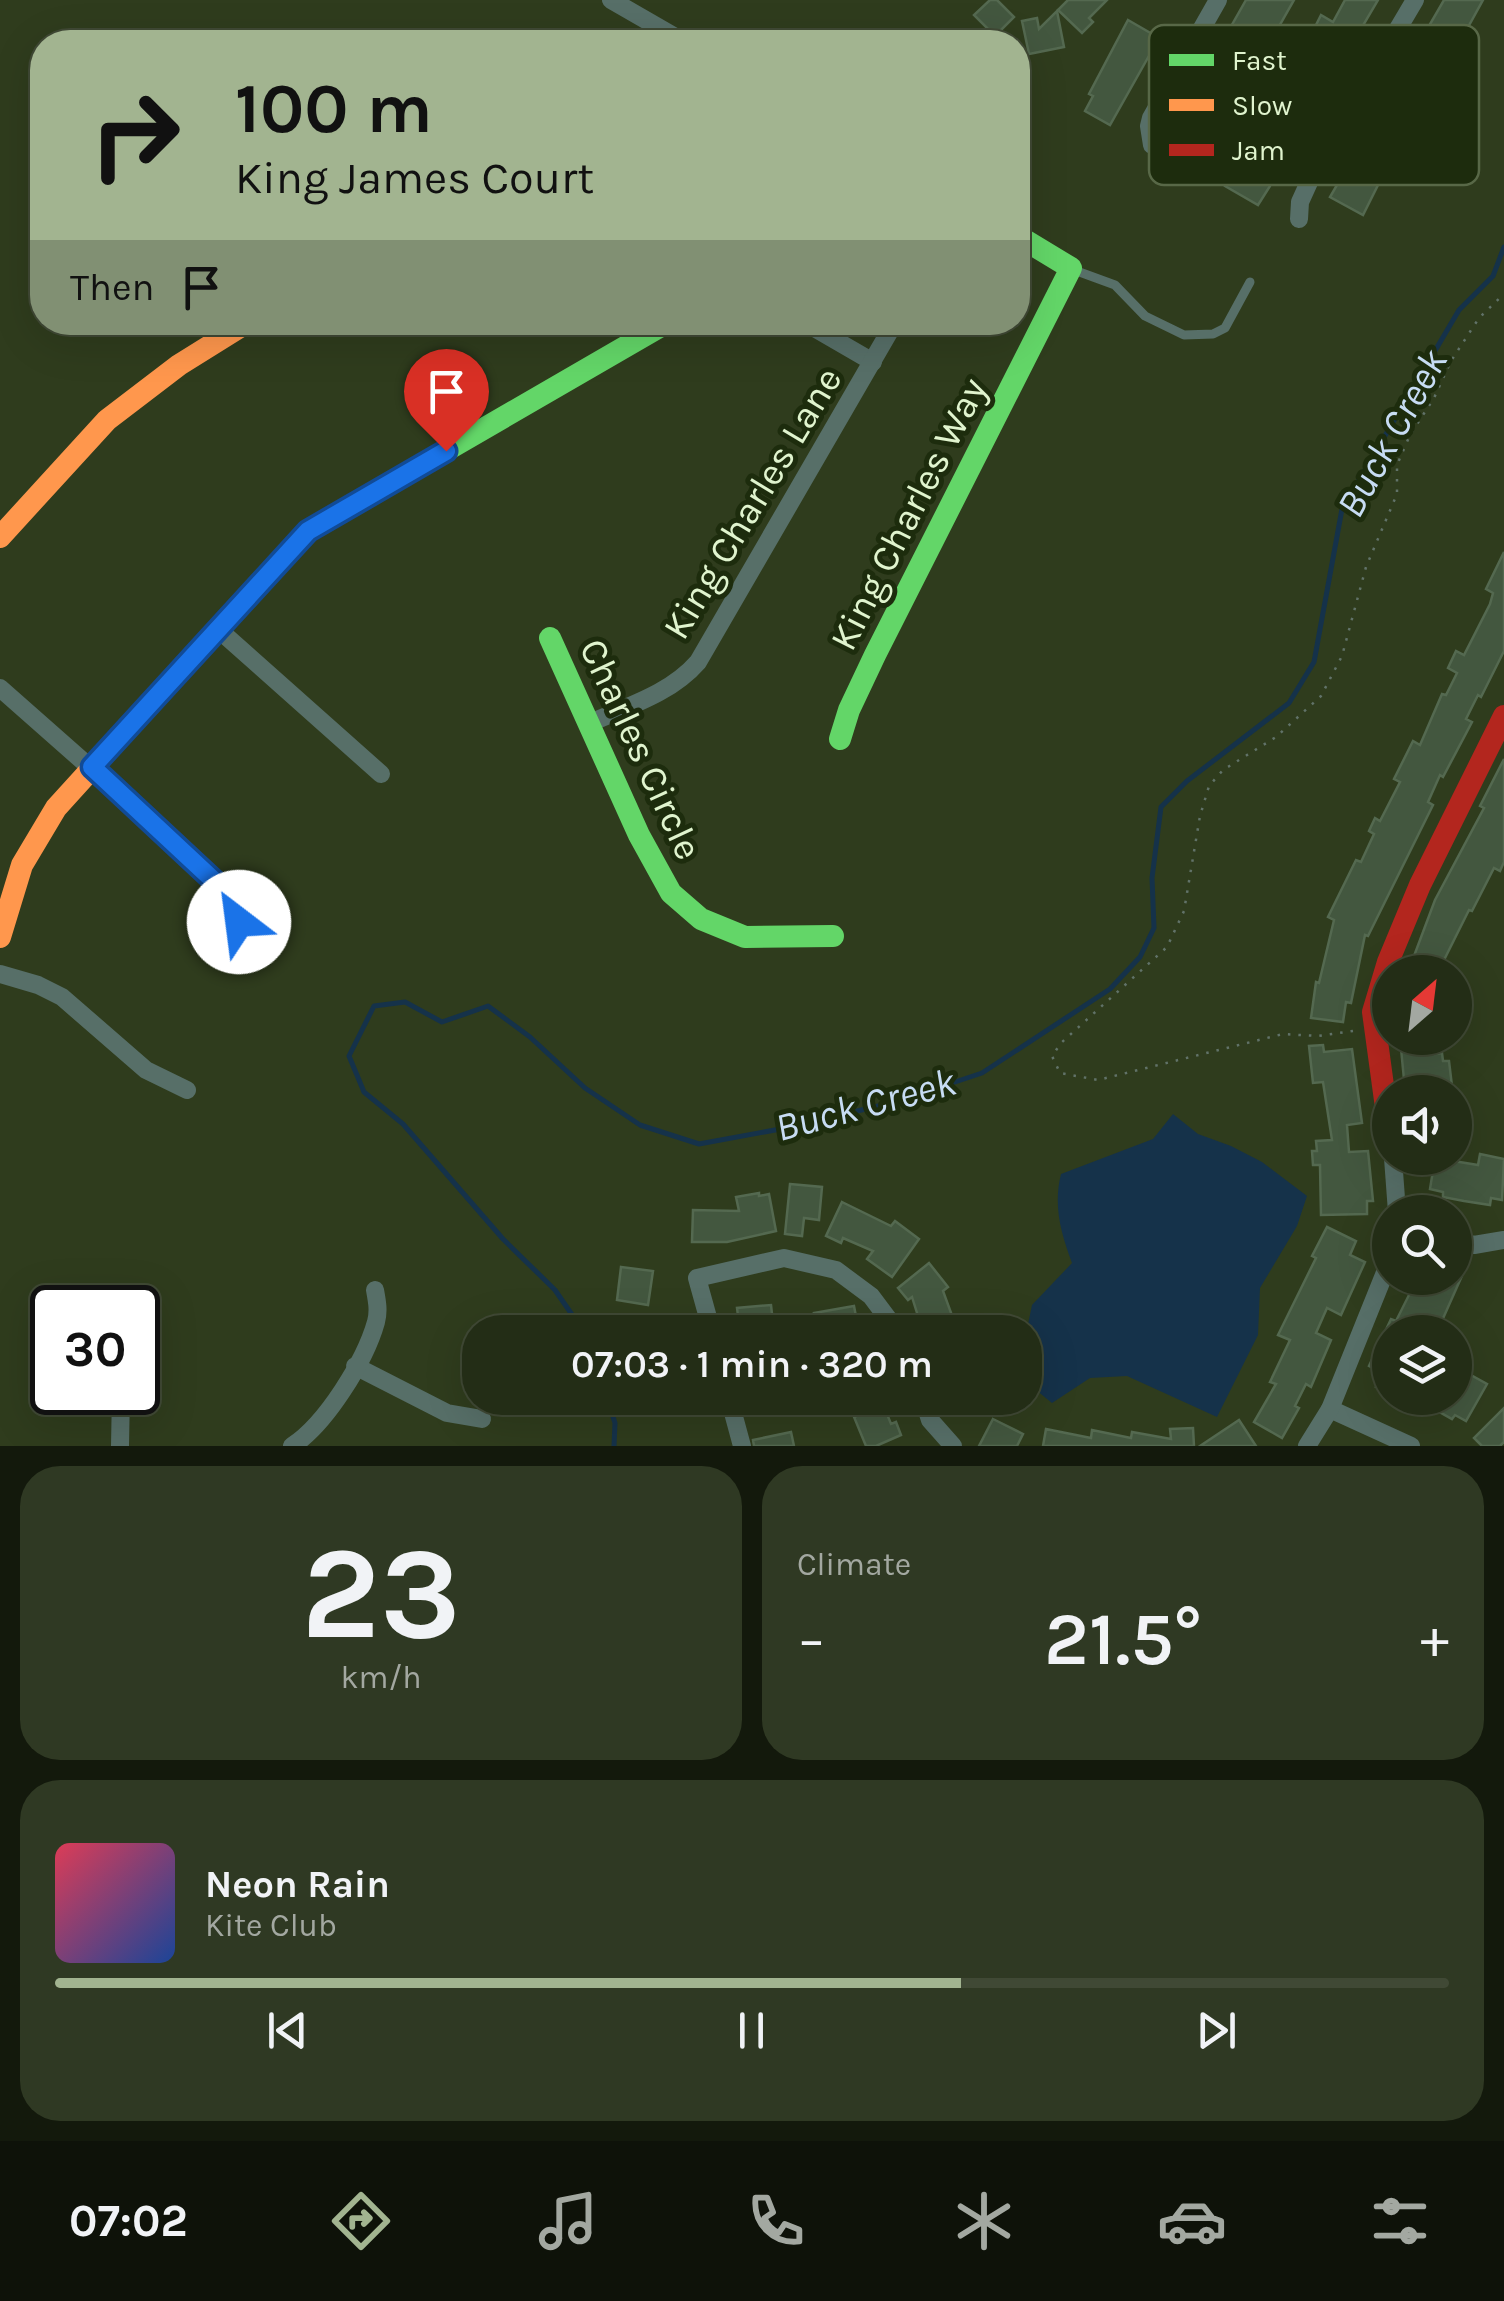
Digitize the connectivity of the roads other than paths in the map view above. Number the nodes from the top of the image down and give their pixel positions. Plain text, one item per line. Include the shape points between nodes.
1 (611, 0) edge
2 (1218, 0) edge
3 (1415, 0) edge
4 (1204, 25) edge
5 (1400, 25) edge
6 (648, 30) edge
7 (1308, 185) edge
8 (1298, 219) dead end
9 (1030, 243) edge
10 (1071, 268) junction
11 (1250, 282) dead end
12 (227, 335) edge
13 (645, 335) edge
14 (826, 335) edge
15 (888, 335) edge
16 (873, 362) junction
17 (0, 536) edge
18 (218, 629) junction
19 (550, 638) dead end
20 (0, 688) edge
21 (1504, 716) edge
22 (590, 723) junction
23 (840, 739) dead end
24 (92, 767) junction
25 (382, 774) dead end
26 (239, 922) dead end
27 (833, 936) dead end
28 (0, 937) edge
29 (0, 974) edge
30 (1381, 1075) edge
31 (187, 1090) dead end
32 (1504, 1240) edge
33 (1472, 1245) edge
34 (376, 1290) dead end
35 (1376, 1295) edge
36 (707, 1315) edge
37 (886, 1315) edge
38 (356, 1366) junction
39 (1330, 1409) junction
40 (121, 1415) edge
41 (734, 1415) edge
42 (928, 1415) edge
43 (482, 1419) dead end
44 (120, 1446) edge
45 (292, 1446) edge
46 (742, 1446) edge
47 (953, 1446) edge
48 (1307, 1446) edge
49 (1412, 1446) edge

1 - 6 street
2 - 4 street
3 - 5 street
7 - 8 street
9 - 10 street
10 - 11 lane via 1116,285 1160,325 1198,337 1224,328
10 - 23 street, King Charles Way via 848,710
12 - 17 street via 107,420
13 - 18 street via 323,520
14 - 16 street
15 - 16 street, King Charles Lane
16 - 22 street, King Charles Lane via 698,662 665,689
18 - 24 street
18 - 25 street
19 - 22 street, Charles Circle
20 - 24 street
21 - 30 street via 1388,962 1372,1012
22 - 27 street, Charles Circle via 668,890 702,918 745,937
24 - 26 street via 226,892
24 - 28 street via 56,808 22,865
29 - 31 street via 62,997 146,1070
32 - 33 street
34 - 38 street via 378,1317
35 - 39 street
36 - 37 street via 697,1278 784,1258 836,1270
38 - 43 street via 447,1413
38 - 45 street via 320,1422
39 - 48 street
39 - 49 street
40 - 44 street
41 - 46 street
42 - 47 street

